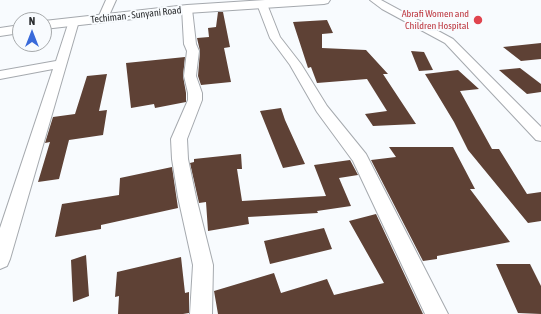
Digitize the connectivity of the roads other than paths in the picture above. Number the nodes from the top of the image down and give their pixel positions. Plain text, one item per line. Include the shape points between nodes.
1 (111, 0) edge
2 (324, 0) edge
3 (375, 0) edge
4 (235, 3) edge
5 (262, 4) junction
6 (188, 10) junction
7 (103, 18) junction
8 (74, 21) junction
9 (52, 24) edge
10 (12, 30) edge
11 (0, 32) edge
12 (61, 64) junction
13 (0, 75) edge
14 (541, 136) edge
15 (0, 258) edge
16 (201, 314) edge
17 (436, 314) edge

1 - 7 street
2 - 5 main road, Techiman - Sunyani Road
3 - 14 street via 449,42
4 - 5 main road, Techiman - Sunyani Road
4 - 6 main road, Techiman - Sunyani Road
5 - 17 street via 275,38 295,64 322,109 360,158
6 - 7 main road, Techiman - Sunyani Road
6 - 16 street via 190,44 193,51 190,76 195,100 179,139 187,196 203,265
7 - 8 main road, Techiman - Sunyani Road
8 - 9 main road, Techiman - Sunyani Road
8 - 12 street
10 - 11 main road
12 - 13 street
12 - 15 street

